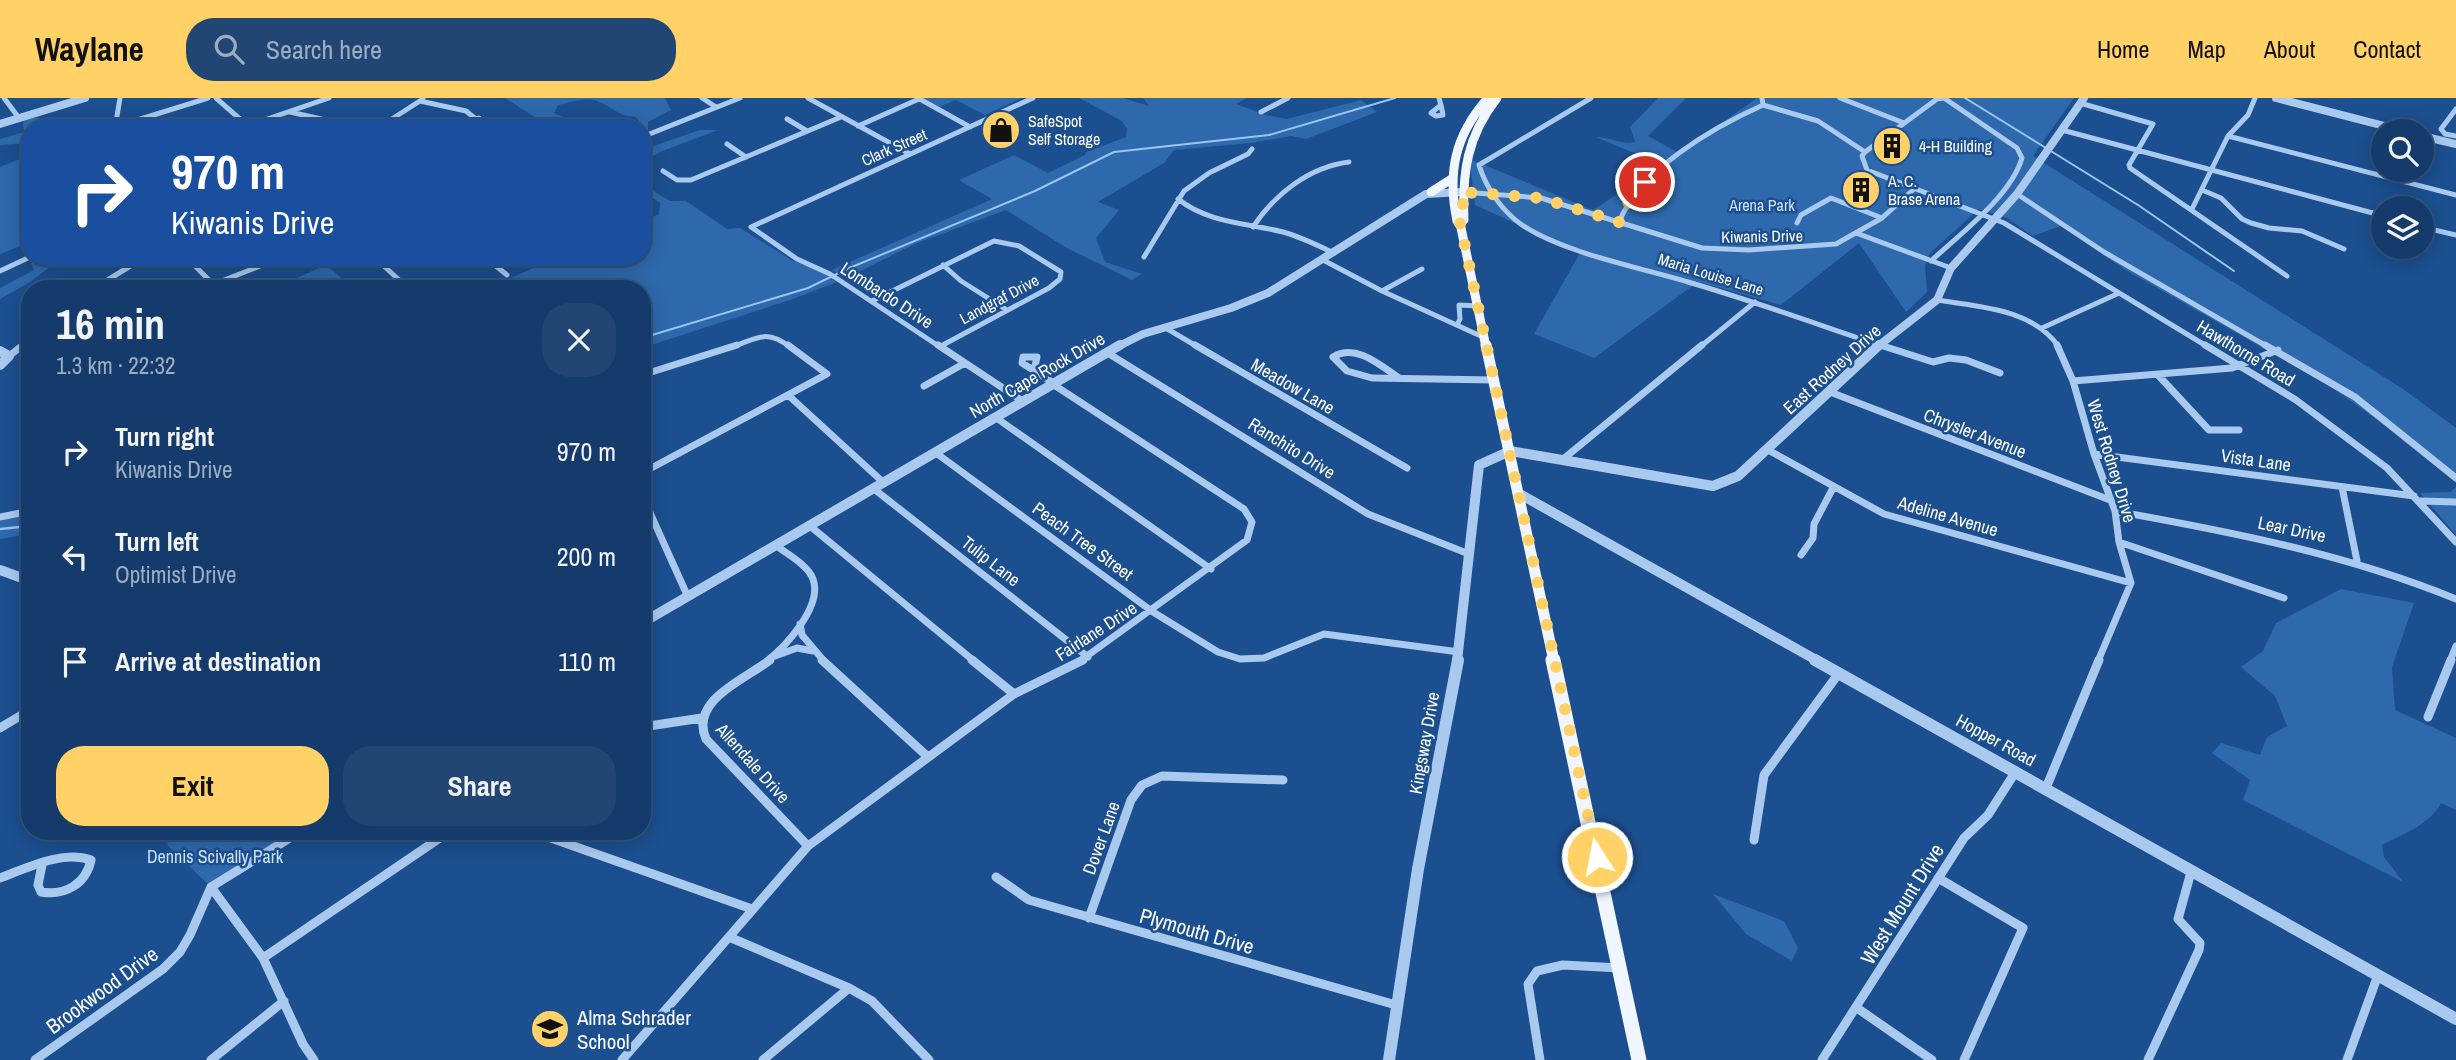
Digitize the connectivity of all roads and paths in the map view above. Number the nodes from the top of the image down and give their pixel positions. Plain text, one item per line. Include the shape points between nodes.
1 (4, 98) edge
2 (85, 98) edge
3 (120, 98) edge
4 (208, 98) edge
5 (216, 98) edge
6 (329, 98) edge
7 (702, 98) edge
8 (740, 98) edge
9 (807, 98) edge
10 (1033, 98) edge
11 (1289, 98) edge
12 (1488, 98) edge
13 (1497, 98) edge
14 (1591, 98) edge
15 (1762, 98) edge
16 (1840, 98) edge
17 (1944, 98) edge
18 (2255, 98) edge
19 (2276, 98) edge
20 (918, 99) edge
21 (422, 100) edge
22 (2082, 101) edge
23 (1763, 105) junction
24 (716, 107) junction
25 (2456, 109) edge
26 (289, 112) junction
27 (1261, 112) dead end
28 (841, 117) junction
29 (19, 118) junction
30 (479, 118) edge
31 (116, 119) edge
32 (141, 119) edge
33 (236, 119) edge
34 (268, 119) edge
35 (320, 119) edge
36 (392, 119) edge
37 (787, 119) dead end
38 (2371, 122) edge
39 (1904, 123) junction
40 (0, 124) edge
41 (858, 126) junction
42 (970, 127) junction
43 (2062, 130) junction
44 (807, 131) junction
45 (651, 133) edge
46 (2456, 133) edge
47 (2228, 136) junction
48 (2434, 139) edge
49 (727, 144) dead end
50 (2456, 144) edge
51 (1252, 149) dead end
52 (2137, 151) junction
53 (1865, 152) junction
54 (910, 154) junction
55 (746, 157) junction
56 (1349, 162) dead end
57 (2211, 171) junction
58 (663, 172) dead end
59 (1453, 178) junction
60 (1914, 189) junction
61 (2202, 190) junction
62 (1457, 191) junction
63 (1431, 192) junction
64 (1494, 193) junction
65 (2017, 194) junction
66 (2456, 195) edge
67 (1178, 199) junction
68 (1188, 207) junction
69 (2192, 209) junction
70 (1171, 211) junction
71 (2371, 213) edge
72 (1982, 214) junction
73 (1882, 218) junction
74 (765, 219) joint
75 (1996, 219) junction
76 (1619, 222) junction
77 (1797, 223) dead end
78 (1253, 227) junction
79 (2434, 230) edge
80 (1856, 233) junction
81 (2456, 235) edge
82 (2344, 249) dead end
83 (1334, 253) junction
84 (1144, 257) dead end
85 (1323, 260) junction
86 (21, 261) edge
87 (1931, 261) junction
88 (943, 264) junction
89 (130, 266) edge
90 (195, 266) edge
91 (264, 266) edge
92 (384, 266) edge
93 (496, 266) edge
94 (1951, 268) junction
95 (1422, 269) dead end
96 (0, 271) edge
97 (507, 275) dead end
98 (2287, 276) dead end
99 (108, 280) edge
100 (209, 280) edge
101 (232, 280) edge
102 (399, 280) edge
103 (1381, 291) junction
104 (2117, 293) junction
105 (1937, 300) junction
106 (872, 301) junction
107 (1755, 302) junction
108 (1478, 306) junction
109 (1007, 310) junction
110 (1457, 325) junction
111 (1164, 327) junction
112 (2042, 328) junction
113 (1485, 338) junction
114 (21, 344) edge
115 (1879, 345) junction
116 (941, 346) junction
117 (2278, 350) junction
118 (1106, 352) junction
119 (5, 353) edge
120 (965, 363) junction
121 (2241, 364) junction
122 (0, 365) edge
123 (1034, 370) dead end
124 (651, 371) edge
125 (2000, 373) dead end
126 (2158, 375) junction
127 (1399, 378) junction
128 (1494, 380) junction
129 (2073, 381) junction
130 (1051, 382) junction
131 (924, 386) dead end
132 (1830, 392) junction
133 (788, 395) junction
134 (1021, 400) junction
135 (995, 417) junction
136 (2239, 430) dead end
137 (1768, 450) junction
138 (1510, 451) junction
139 (936, 453) junction
140 (2094, 454) junction
141 (1562, 460) junction
142 (651, 467) edge
143 (1407, 468) dead end
144 (2456, 478) edge
145 (884, 483) junction
146 (2342, 487) junction
147 (1833, 488) junction
148 (874, 489) junction
149 (1518, 493) junction
150 (2418, 498) junction
151 (2110, 500) junction
152 (2456, 502) edge
153 (2115, 511) junction
154 (21, 513) edge
155 (651, 515) edge
156 (0, 517) edge
157 (810, 526) junction
158 (2119, 542) junction
159 (2456, 542) edge
160 (777, 545) junction
161 (1469, 554) junction
162 (1801, 555) dead end
163 (2357, 561) junction
164 (1211, 569) junction
165 (0, 570) edge
166 (21, 578) edge
167 (2131, 583) junction
168 (688, 597) junction
169 (2284, 598) dead end
170 (2456, 599) edge
171 (1153, 612) junction
172 (651, 618) edge
173 (800, 624) junction
174 (2456, 646) edge
175 (813, 651) junction
176 (1458, 652) junction
177 (774, 656) junction
178 (1088, 657) junction
179 (1839, 673) junction
180 (1014, 694) junction
181 (21, 715) edge
182 (702, 718) junction
183 (2428, 718) dead end
184 (651, 726) edge
185 (0, 727) edge
186 (928, 757) junction
187 (2016, 770) junction
188 (1283, 780) dead end
189 (2046, 788) junction
190 (286, 840) edge
191 (437, 840) edge
192 (556, 840) edge
193 (1754, 840) dead end
194 (808, 846) junction
195 (42, 864) junction
196 (2191, 872) junction
197 (996, 877) dead end
198 (0, 878) edge
199 (1938, 878) junction
200 (211, 887) junction
201 (752, 909) junction
202 (1089, 918) junction
203 (729, 937) junction
204 (263, 958) junction
205 (1620, 968) junction
206 (2378, 975) junction
207 (849, 988) junction
208 (284, 1001) junction
209 (1396, 1004) junction
210 (1857, 1008) junction
211 (2456, 1019) edge
212 (625, 1059) edge
213 (35, 1060) edge
214 (211, 1060) edge
215 (314, 1060) edge
216 (763, 1060) edge
217 (927, 1060) edge
218 (1389, 1060) edge
219 (1539, 1060) edge
220 (1639, 1060) edge
221 (1822, 1060) edge
222 (1932, 1060) edge
223 (1964, 1060) edge
224 (2148, 1060) edge
225 (2347, 1060) edge

1 - 29 street
2 - 29 street
3 - 31 street
4 - 32 street
5 - 33 street
6 - 26 street
7 - 24 street
8 - 24 street
9 - 28 street
10 - 42 street, Clark Street
11 - 27 street
12 - 59 main road via 1467,124
13 - 62 main road via 1476,126
14 - 64 street, Maria Louise Lane via 1479,165
15 - 23 street
16 - 39 street
17 - 39 street
17 - 72 street via 2022,154 2016,173
18 - 47 street via 2248,115
19 - 38 street
20 - 41 street
20 - 42 street
21 - 30 street
21 - 36 street
22 - 43 street, East Rodney Drive
22 - 52 street via 2153,124
23 - 53 street via 1840,130
23 - 76 street via 1742,113 1645,182
24 - 45 street
25 - 46 street via 2441,132
26 - 34 street
26 - 35 street
28 - 41 street
28 - 44 street
29 - 40 street
37 - 44 street
39 - 53 street
41 - 54 street
42 - 54 street, Clark Street
43 - 52 street
43 - 65 street, East Rodney Drive
44 - 55 street
47 - 57 street
47 - 66 street
48 - 50 street
49 - 55 street
51 - 67 street via 1209,173
52 - 57 street
52 - 69 street via 2130,168
53 - 60 street, Hawthorne Road via 1867,170
54 - 74 street, Clark Street
55 - 58 street via 686,181
56 - 78 street via 1334,162 1275,198
57 - 61 street
57 - 71 street
59 - 62 main road
59 - 63 main road
60 - 72 street, Hawthorne Road
60 - 73 street, Kiwanis Drive
61 - 69 street
61 - 82 street via 2221,198 2251,223 2302,231
62 - 63 street, North Cape Rock Drive
62 - 64 street, Kiwanis Drive
62 - 108 main road via 1457,221
63 - 83 street, North Cape Rock Drive
64 - 76 street, Kiwanis Drive via 1541,198
64 - 107 street, Maria Louise Lane via 1519,223 1552,239
65 - 75 street, East Rodney Drive
65 - 117 street via 2104,252
67 - 68 street
67 - 70 street
68 - 70 street
68 - 78 street
69 - 98 street
70 - 84 street
72 - 75 street, Hawthorne Road
72 - 87 street
73 - 77 street via 1831,198 1801,215
73 - 80 street, Kiwanis Drive
74 - 106 street, Lombardo Drive via 751,229
75 - 94 street, East Rodney Drive
75 - 104 street, Hawthorne Road
76 - 80 street, Kiwanis Drive via 1724,250 1822,247
78 - 83 street via 1300,238
79 - 81 street
80 - 87 street
83 - 85 street, North Cape Rock Drive
85 - 103 street
85 - 111 street, North Cape Rock Drive via 1251,300
86 - 96 street
87 - 94 street
88 - 106 street, Landgraf Drive
88 - 109 street
88 - 109 street, Landgraf Drive via 1001,240 1061,272 1049,288
89 - 99 street
90 - 100 street
91 - 101 street
92 - 102 street
93 - 97 street
94 - 105 street, East Rodney Drive
95 - 103 street
103 - 110 street
104 - 112 street
104 - 121 street, Hawthorne Road
105 - 112 street, West Rodney Drive via 2006,311
105 - 115 street, East Rodney Drive
106 - 116 street, Lombardo Drive
107 - 115 street, Maria Louise Lane
107 - 141 street
108 - 110 street via 1458,305
108 - 113 main road
109 - 116 street, Landgraf Drive
110 - 113 street
111 - 118 street, North Cape Rock Drive
111 - 143 street, Meadow Lane
112 - 129 street, West Rodney Drive via 2063,353
113 - 128 main road
114 - 119 street
115 - 125 street, Maria Louise Lane via 1933,362 1942,356
115 - 132 street, East Rodney Drive
116 - 120 street, Lombardo Drive
117 - 121 street
117 - 144 street via 2355,397
118 - 130 street, North Cape Rock Drive
118 - 161 street, Ranchito Drive via 1368,514
119 - 122 street
120 - 131 street
120 - 134 street, Lombardo Drive
121 - 126 street
121 - 150 street, Hawthorne Road via 2341,431
123 - 130 street
124 - 133 street via 776,335 827,374
126 - 129 street
126 - 136 street via 2209,430
127 - 127 street via 1357,375 1333,357 1343,351 1355,352
127 - 128 street
128 - 138 main road
129 - 140 street, West Rodney Drive
130 - 134 street, North Cape Rock Drive
130 - 164 street, Fairlane Drive via 1248,513 1252,527 1247,540
132 - 137 street, East Rodney Drive
132 - 151 street, Chrysler Avenue
133 - 142 street
133 - 145 street
134 - 135 street, North Cape Rock Drive
135 - 139 street, North Cape Rock Drive
135 - 164 street
137 - 141 street, East Rodney Drive via 1738,476 1713,486
137 - 147 street, Adeline Avenue
138 - 141 street, East Rodney Drive
138 - 149 main road
138 - 161 street, Kingsway Drive via 1479,465
139 - 145 street, North Cape Rock Drive
139 - 171 street, Peach Tree Street
140 - 146 street, Vista Lane
140 - 151 street, West Rodney Drive
145 - 148 street, North Cape Rock Drive
146 - 150 street, Vista Lane
146 - 163 street
147 - 162 street via 1814,524 1813,538
147 - 167 street, Adeline Avenue via 1884,514
148 - 157 street, North Cape Rock Drive
148 - 178 street, Tulip Lane
149 - 179 street, Hopper Road
149 - 205 main road
150 - 152 street, Vista Lane
150 - 159 street, Hawthorne Road
151 - 153 street, West Rodney Drive
153 - 158 street, West Rodney Drive
153 - 163 street, Lear Drive
154 - 156 street
155 - 168 street
157 - 160 street, North Cape Rock Drive
157 - 180 street
158 - 167 street, West Rodney Drive
158 - 169 street
160 - 168 street, North Cape Rock Drive
160 - 173 street, Allendale Drive via 814,581 814,601
161 - 176 street, Kingsway Drive
163 - 170 street, Lear Drive
164 - 171 street, Fairlane Drive
165 - 166 street
167 - 189 street
168 - 172 street, North Cape Rock Drive
171 - 176 street, Peach Tree Street via 1218,652 1240,659 1264,657 1324,634
171 - 178 street, Fairlane Drive
173 - 175 street
173 - 177 street, Allendale Drive
174 - 183 street
175 - 177 street via 797,648
175 - 186 street
176 - 209 street, Kingsway Drive
177 - 182 street, Allendale Drive via 719,694
178 - 180 street, Fairlane Drive
179 - 187 street, Hopper Road
179 - 193 street via 1764,775
180 - 186 street, Fairlane Drive
181 - 185 street
182 - 184 street
182 - 194 street, Allendale Drive via 706,739
186 - 194 street, Fairlane Drive
187 - 189 street, Hopper Road
187 - 199 street, West Mount Drive via 1988,815 1964,838
188 - 202 street, Dover Lane via 1162,776 1142,785 1131,800
189 - 196 street, Hopper Road
190 - 200 street
191 - 204 street
192 - 201 street
194 - 201 street, Fairlane Drive
195 - 195 street via 75,855 91,859 83,879 49,894 41,892 38,885
195 - 198 street
196 - 206 street, Hopper Road
196 - 224 street via 2178,919 2200,943 2199,950
197 - 202 street, Plymouth Drive via 1029,901
199 - 210 street, West Mount Drive
199 - 223 street via 2023,928
200 - 204 street
200 - 213 street, Brookwood Drive via 190,935 163,969
201 - 203 street, Fairlane Drive
202 - 209 street, Plymouth Drive
203 - 207 street
203 - 212 street, Fairlane Drive
204 - 208 street
205 - 219 street via 1563,965 1537,971 1528,984
205 - 220 main road
206 - 211 street, Hopper Road
206 - 225 street
207 - 216 street
207 - 217 street via 872,1001
208 - 214 street
208 - 215 street
209 - 218 street, Kingsway Drive
210 - 221 street, West Mount Drive
210 - 222 street

